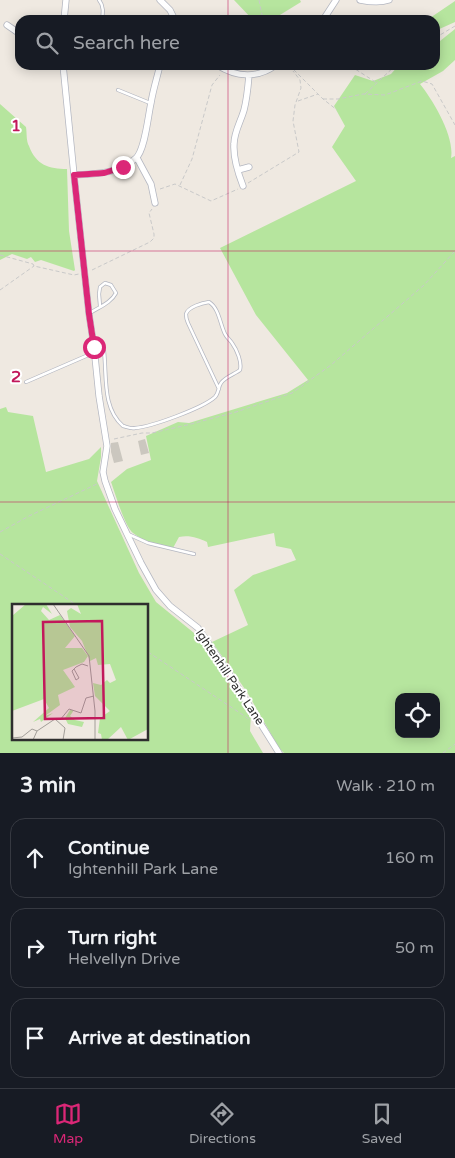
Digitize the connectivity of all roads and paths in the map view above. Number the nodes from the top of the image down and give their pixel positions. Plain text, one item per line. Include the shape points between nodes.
1 (66, 0) edge
2 (98, 0) edge
3 (160, 0) edge
4 (258, 0) edge
5 (336, 0) edge
6 (360, 0) edge
7 (389, 0) edge
8 (64, 15) edge
9 (102, 15) edge
10 (172, 15) edge
11 (262, 15) edge
12 (327, 15) edge
13 (6, 25) dead end
14 (455, 26) edge
15 (15, 31) edge
16 (440, 35) edge
17 (64, 70) edge
18 (159, 70) edge
19 (225, 70) joint
20 (268, 70) edge
21 (294, 70) edge
22 (356, 70) edge
23 (391, 70) edge
24 (293, 71) dead end
25 (249, 76) junction
26 (377, 84) junction
27 (118, 90) dead end
28 (318, 94) junction
29 (365, 94) junction
30 (323, 99) junction
31 (297, 101) junction
32 (150, 104) junction
33 (337, 110) dead end
34 (455, 125) edge
35 (137, 158) junction
36 (249, 167) dead end
37 (238, 170) junction
38 (74, 175) junction
39 (180, 186) junction
40 (243, 186) junction
41 (152, 192) junction
42 (155, 203) joint
43 (455, 251) edge
44 (0, 255) edge
45 (34, 266) junction
46 (85, 273) junction
47 (0, 290) edge
48 (100, 306) junction
49 (89, 314) junction
50 (94, 350) junction
51 (26, 382) dead end
52 (219, 389) junction
53 (106, 440) junction
54 (105, 481) junction
55 (0, 532) edge
56 (127, 533) junction
57 (0, 554) edge
58 (194, 554) dead end
59 (75, 604) edge
60 (149, 653) edge
61 (249, 719) dead end
62 (455, 744) edge
63 (277, 751) edge
64 (443, 753) edge

1 - 8 street
2 - 9 lane via 103,8
3 - 10 street
4 - 11 path
5 - 12 street
6 - 7 street
13 - 15 street
14 - 16 path
17 - 38 street, Ightenhill Park Lane
18 - 32 street
19 - 25 street
19 - 39 path via 214,80 192,159
20 - 25 street
21 - 28 path
22 - 26 path
23 - 26 path
24 - 31 path via 300,80
25 - 37 street via 234,143
26 - 29 path
27 - 32 lane
28 - 30 path
28 - 31 path
29 - 30 path
29 - 34 path via 385,95 422,80 432,84
30 - 33 path
31 - 40 path via 293,121 299,152
32 - 35 street via 142,149
35 - 38 street via 104,173
35 - 41 street
36 - 37 street
37 - 40 street
38 - 46 street, Ightenhill Park Lane
39 - 40 path via 211,201
39 - 41 path via 176,184
41 - 42 street
42 - 46 path via 150,212 154,238
43 - 53 path via 424,285 331,365 292,393 236,412 152,433
44 - 45 path
45 - 46 path via 74,275
45 - 47 path
46 - 49 street, Ightenhill Park Lane
48 - 48 lane via 114,297 116,293 111,285 100,287
48 - 49 lane
49 - 50 street, Ightenhill Park Lane
50 - 51 lane
50 - 52 lane via 104,351 108,398 113,414 123,426 135,428 162,421 206,403 216,396
50 - 53 street, Ightenhill Park Lane
52 - 52 lane via 222,381 240,370 241,365 209,302 190,309 186,316
53 - 54 street, Ightenhill Park Lane
54 - 55 path
54 - 56 street, Ightenhill Park Lane
56 - 58 lane via 148,543
56 - 63 street, Ightenhill Park Lane via 156,590 198,628
57 - 59 path
60 - 61 path
62 - 64 path

